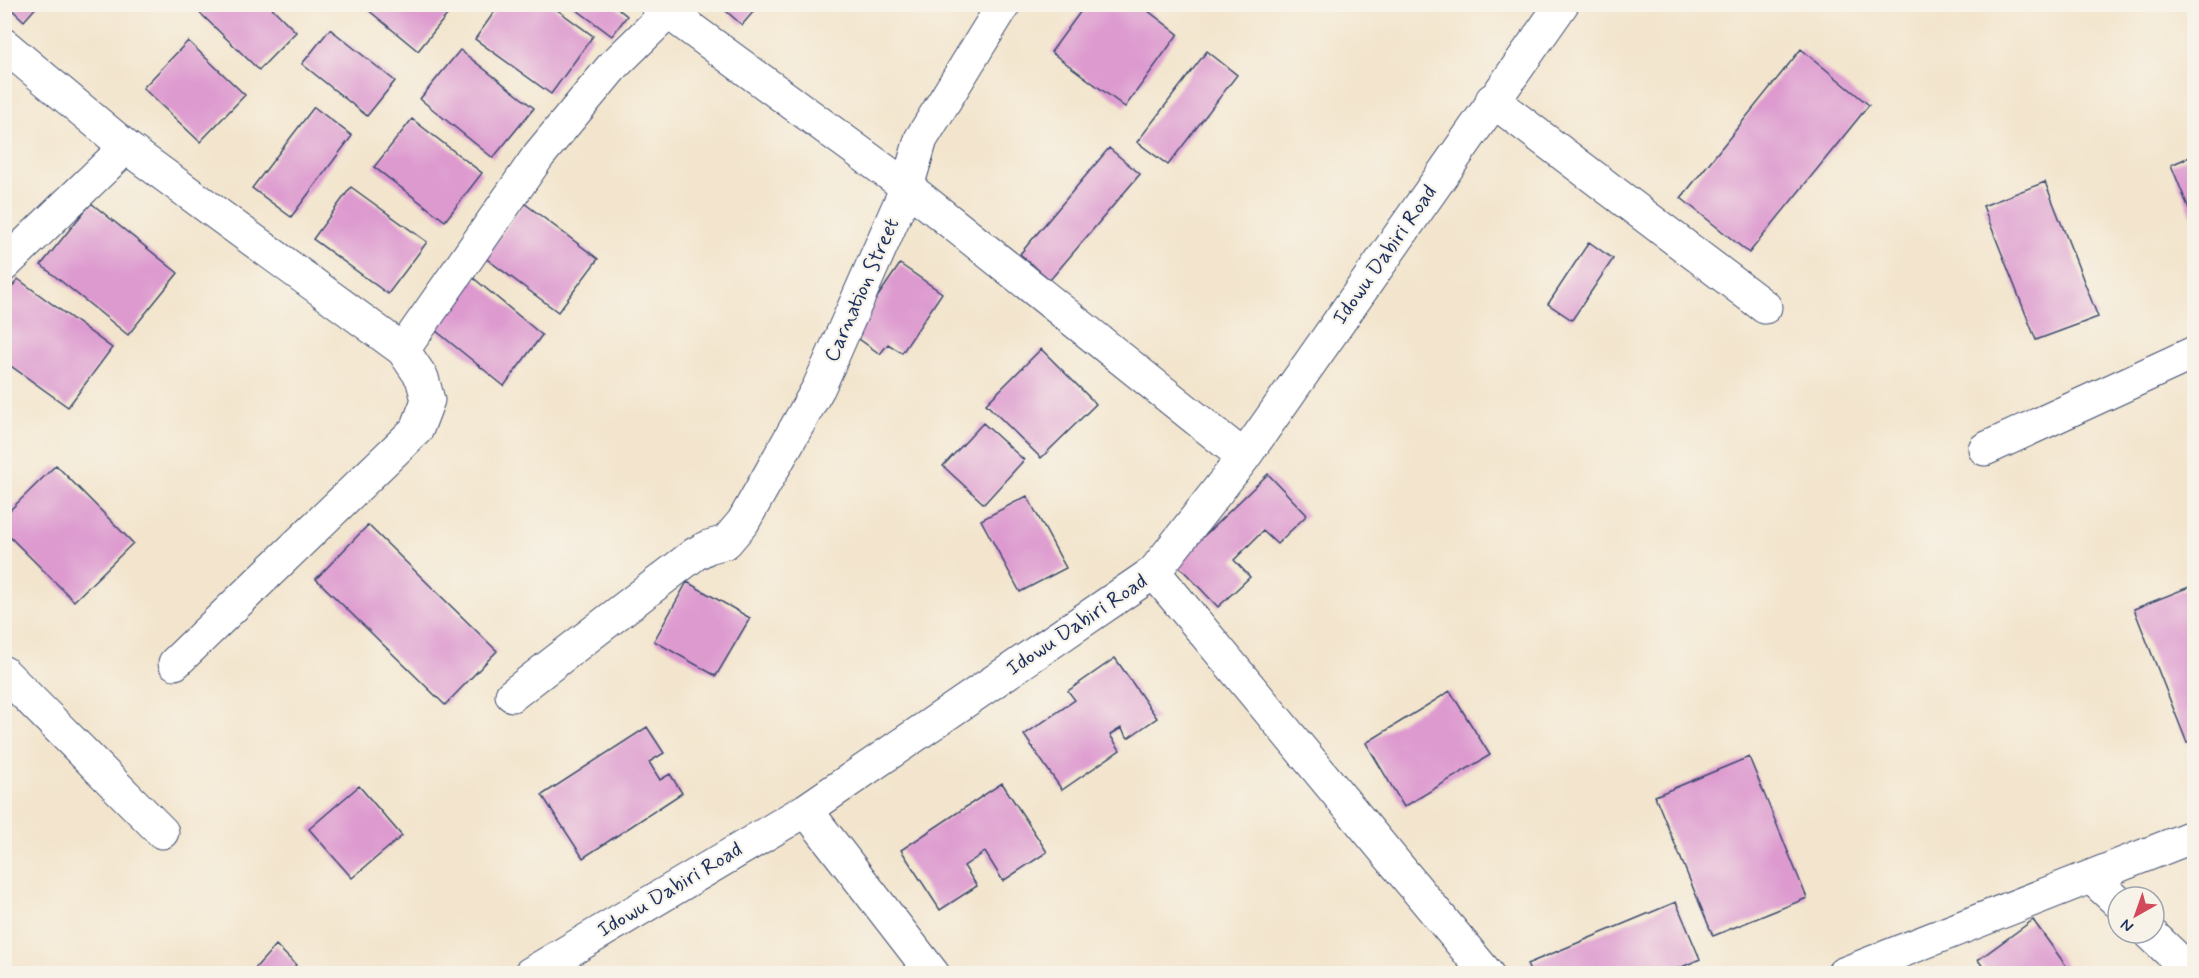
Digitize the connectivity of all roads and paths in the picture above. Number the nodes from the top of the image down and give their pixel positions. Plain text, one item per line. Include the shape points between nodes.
1 (1004, 4) edge
2 (1562, 4) edge
3 (662, 9) edge
4 (4, 45) edge
5 (1492, 100) junction
6 (126, 147) junction
7 (908, 187) junction
8 (4, 265) edge
9 (1765, 307) dead end
10 (403, 350) junction
11 (2194, 353) edge
12 (1985, 449) dead end
13 (1244, 457) junction
14 (1154, 572) junction
15 (175, 663) dead end
16 (4, 674) edge
17 (512, 695) dead end
18 (806, 810) junction
19 (162, 831) dead end
20 (2194, 836) edge
21 (2091, 877) junction
22 (2106, 891) edge
23 (2163, 945) edge
24 (530, 974) edge
25 (933, 974) edge
26 (1487, 974) edge
27 (1843, 974) edge
28 (2193, 974) edge

1 - 7 street, Carnation Street via 921,139
2 - 5 street, Idowu Dabiri Road
3 - 7 street
3 - 10 street via 539,155
4 - 6 street
5 - 9 street
5 - 13 street, Idowu Dabiri Road
6 - 8 street
6 - 10 street
7 - 13 street
7 - 17 street, Carnation Street via 819,387 749,512 726,542 695,554
10 - 15 street via 422,378 428,400 417,429
11 - 12 street
13 - 14 street, Idowu Dabiri Road
14 - 18 street, Idowu Dabiri Road
14 - 26 street
16 - 19 street
18 - 24 street, Idowu Dabiri Road
18 - 25 street
20 - 21 street
21 - 22 street
21 - 27 street
23 - 28 street

